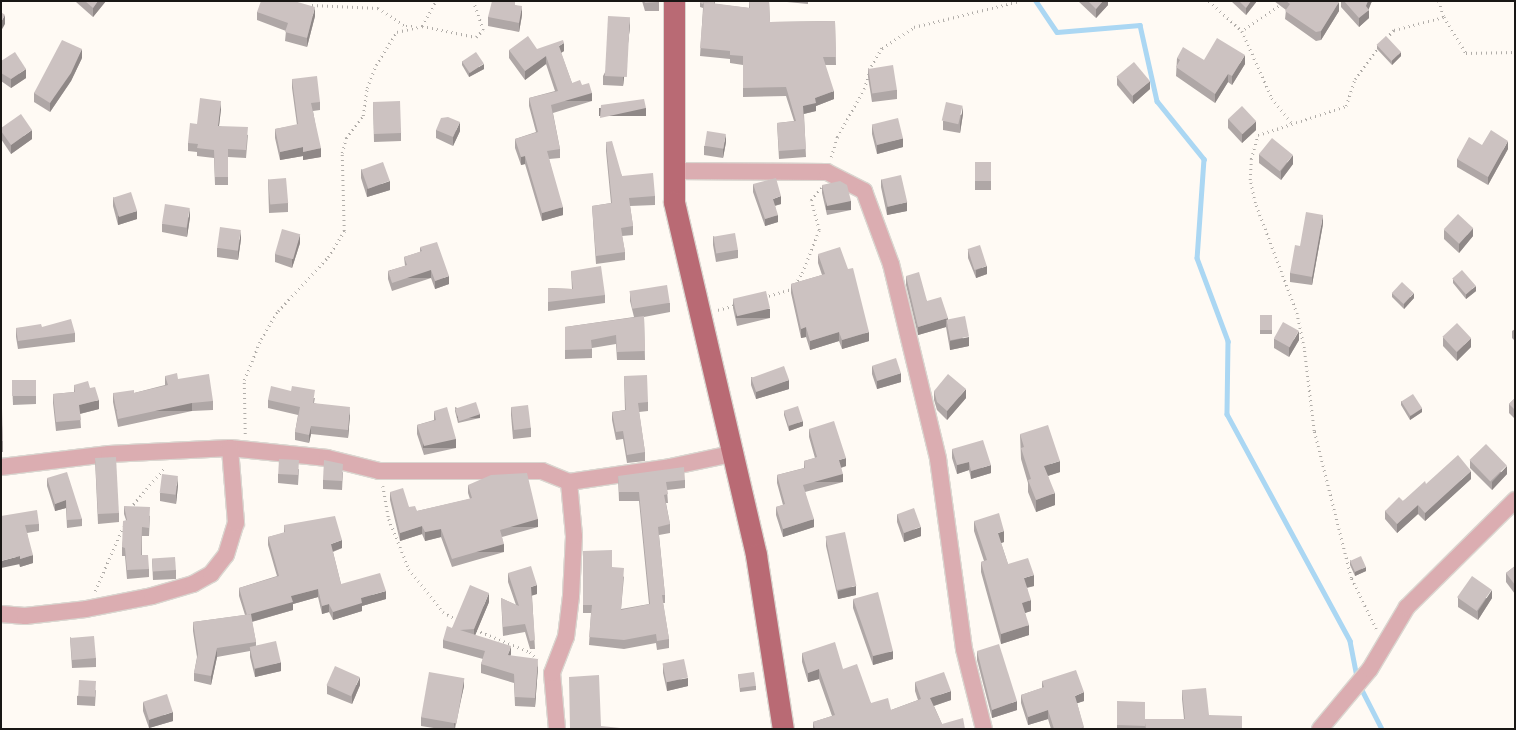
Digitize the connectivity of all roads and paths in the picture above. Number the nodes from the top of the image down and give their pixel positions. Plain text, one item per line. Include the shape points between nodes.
1 (436, 1) edge
2 (474, 1) edge
3 (674, 1) edge
4 (1020, 1) edge
5 (1209, 1) edge
6 (1287, 1) edge
7 (1439, 1) edge
8 (312, 5) edge
9 (1444, 17) junction
10 (422, 26) junction
11 (1242, 31) junction
12 (1515, 52) edge
13 (1292, 124) junction
14 (672, 171) junction
15 (828, 172) junction
16 (755, 299) edge
17 (737, 304) edge
18 (700, 315) junction
19 (180, 448) junction
20 (237, 448) junction
21 (731, 454) junction
22 (1, 467) edge
23 (379, 471) junction
24 (569, 482) junction
25 (1515, 500) edge
26 (127, 514) edge
27 (124, 523) edge
28 (86, 609) junction
29 (1, 614) edge
30 (459, 621) edge
31 (467, 626) edge
32 (1382, 649) junction
33 (552, 673) junction
34 (557, 729) edge
35 (783, 729) edge
36 (984, 729) edge
37 (1320, 729) edge

1 - 10 path
2 - 10 path via 483,30 476,37
3 - 14 main road
4 - 15 path via 914,27 882,48 837,137
5 - 11 path
6 - 11 path
7 - 9 path
8 - 10 path via 378,8 406,26
9 - 12 path via 1466,53
9 - 13 path via 1394,30 1365,61 1346,106
10 - 20 path via 396,32 385,46 367,88 363,116 346,138 342,153 344,231 328,257 278,311 261,338 244,380
11 - 13 path via 1272,98
13 - 32 path via 1258,135 1251,160 1250,180 1255,203 1297,314 1314,431 1351,578 1373,620
14 - 15 street
14 - 18 main road via 674,202
15 - 16 path via 821,189 811,200 819,230 802,273 792,289
15 - 36 street via 864,191 891,264 938,459 964,648
17 - 18 path
18 - 21 main road
19 - 20 street
19 - 22 street
19 - 26 path via 133,502
20 - 23 street via 328,458
20 - 28 street via 236,523 226,555 211,574 193,584 152,596
21 - 24 street
21 - 35 main road via 756,555
23 - 24 street via 542,471
23 - 30 path via 389,519 409,570 443,612
24 - 33 street via 574,536 571,596 566,637
25 - 32 street via 1408,607
27 - 28 path via 120,541
28 - 29 street via 25,616
31 - 33 path via 530,652
32 - 37 street via 1370,669
33 - 34 street

